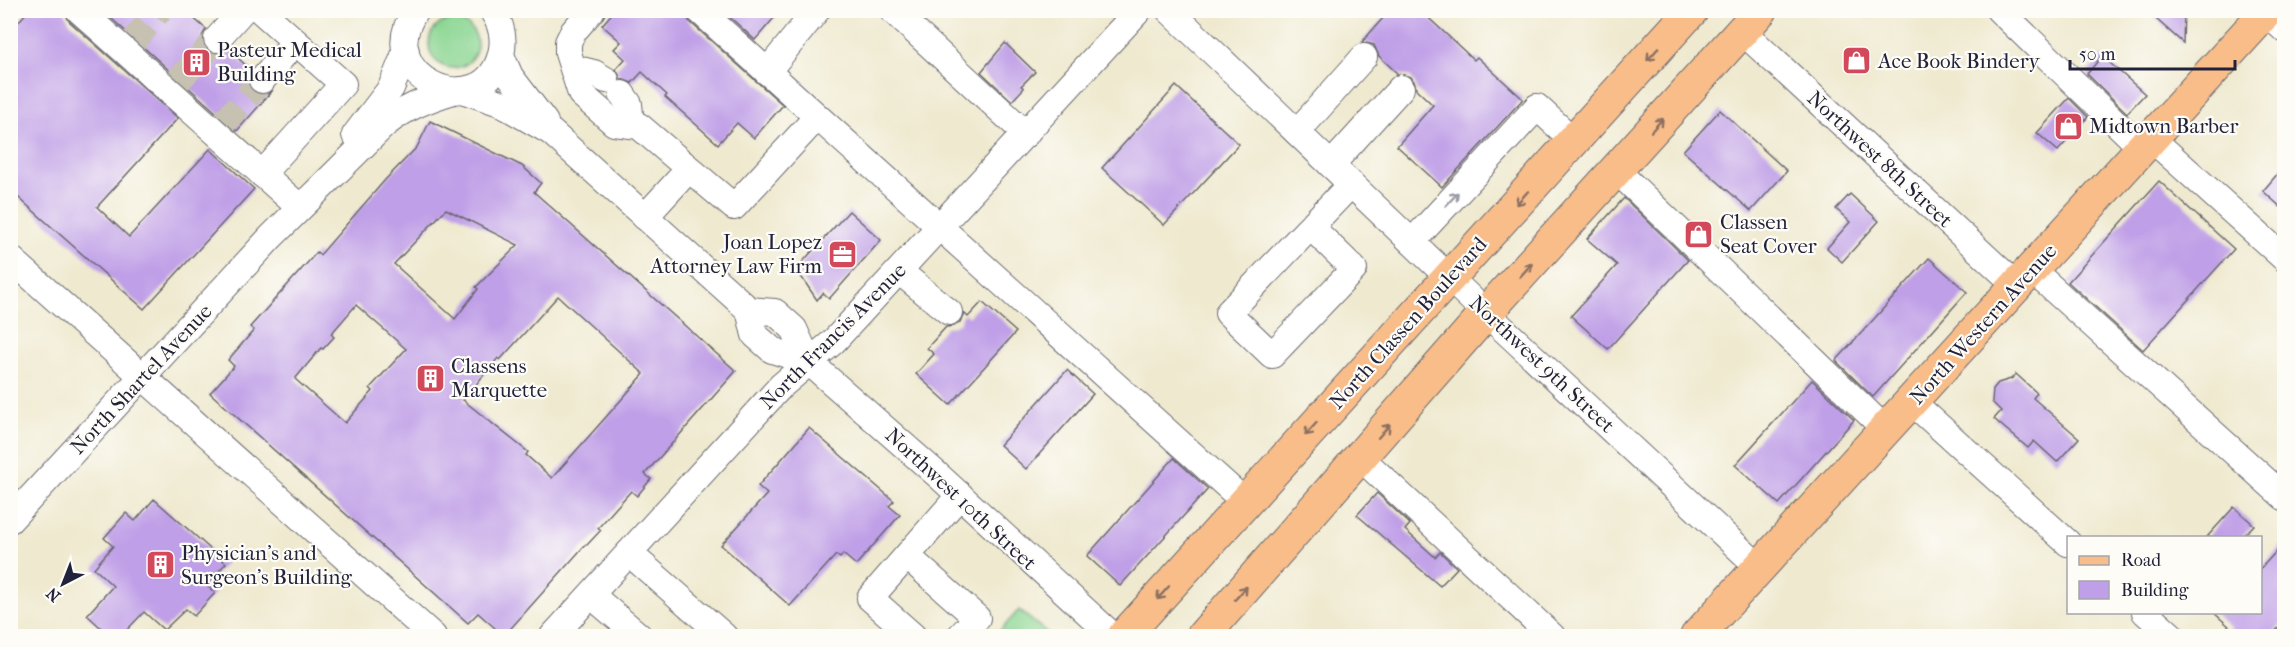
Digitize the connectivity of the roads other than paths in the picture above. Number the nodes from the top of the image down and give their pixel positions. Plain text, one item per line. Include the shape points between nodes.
1 (78, 10) edge
2 (243, 10) edge
3 (260, 10) edge
4 (592, 10) edge
5 (699, 10) edge
6 (818, 10) edge
7 (892, 10) edge
8 (1138, 10) edge
9 (1168, 10) edge
10 (1999, 10) edge
11 (409, 13) edge
12 (1682, 17) edge
13 (2273, 17) edge
14 (1752, 21) edge
15 (501, 27) edge
16 (217, 39) tunnel mouth
17 (295, 42) junction
18 (406, 51) junction
19 (1364, 57) dead end
20 (574, 68) junction
21 (767, 72) junction
22 (262, 80) tunnel mouth
23 (1401, 88) dead end
24 (457, 90) junction
25 (817, 117) junction
26 (631, 124) junction
27 (551, 132) junction
28 (1296, 132) junction
29 (1026, 134) junction
30 (1574, 141) junction
31 (2147, 143) junction
32 (1331, 165) junction
33 (689, 169) junction
34 (1616, 170) junction
35 (262, 174) junction
36 (1351, 184) junction
37 (297, 205) junction
38 (645, 217) junction
39 (1310, 226) junction
40 (939, 227) junction
41 (271, 237) junction
42 (1412, 242) junction
43 (10, 258) edge
44 (2284, 258) edge
45 (899, 271) junction
46 (1450, 278) junction
47 (2025, 278) junction
48 (949, 312) dead end
49 (1486, 313) junction
50 (809, 362) junction
51 (142, 377) junction
52 (1912, 402) junction
53 (1886, 430) junction
54 (1361, 458) junction
55 (960, 495) junction
56 (2284, 497) edge
57 (1245, 502) junction
58 (10, 520) edge
59 (2067, 542) edge
60 (629, 553) junction
61 (907, 556) junction
62 (1760, 568) junction
63 (591, 595) junction
64 (2147, 614) edge
65 (433, 636) edge
66 (553, 636) edge
67 (639, 636) edge
68 (724, 636) edge
69 (913, 636) edge
70 (960, 636) edge
71 (1113, 636) edge
72 (1124, 636) edge
73 (1203, 636) edge
74 (1552, 636) edge
75 (1697, 636) edge
76 (2172, 636) edge

1 - 35 street via 172,88
2 - 16 street
3 - 17 street
4 - 20 street via 568,42
5 - 21 street
6 - 21 street
7 - 29 street
8 - 29 street, North Francis Avenue
9 - 28 street, Northwest 9th Street
10 - 31 street
11 - 18 street, North Shartel Avenue
12 -> 30 main road, North Classen Boulevard
13 - 31 main road, North Western Avenue
34 -> 14 main road
14 - 47 street, Northwest 8th Street
15 - 24 street, North Shartel Avenue via 497,66 472,87
15 - 27 street, Northwest 10th Street via 510,76
17 - 22 street
17 - 35 street via 343,84
18 - 24 street, Northwest 10th Street via 421,78 437,88
18 - 37 street, North Shartel Avenue via 382,101
19 - 28 street
20 - 26 street via 594,73 614,87 629,104
20 - 26 street via 580,94 614,123
21 - 25 street
23 - 32 street
24 - 27 street, Northwest 10th Street via 500,103
24 - 41 street, North Shartel Avenue via 428,98 397,114
25 - 33 street via 734,207
25 - 40 street
26 - 33 street via 639,126
27 - 38 street, Northwest 10th Street
28 - 32 street, Northwest 9th Street
29 - 40 street, North Francis Avenue
42 -> 30 street via 1537,107
30 -> 46 main road, North Classen Boulevard
31 - 44 street
31 - 47 main road, North Western Avenue
32 - 36 street, Northwest 9th Street
33 - 38 street
49 -> 34 main road
34 - 53 street
35 - 37 street
36 - 39 street
36 - 42 street, Northwest 9th Street
37 - 41 street, North Shartel Avenue
38 - 50 street, Northwest 10th Street via 749,310 755,335 772,350
39 - 39 street via 1228,313 1272,355 1354,269
40 - 45 street, North Francis Avenue
40 - 57 street
41 - 51 street, North Shartel Avenue
42 - 46 street, Northwest 9th Street
43 - 51 street
45 - 48 street
45 - 50 street, North Francis Avenue via 834,341
46 - 49 street, Northwest 9th Street
46 -> 57 main road, North Classen Boulevard
47 - 52 main road, North Western Avenue
47 - 56 street, Northwest 8th Street
54 -> 49 main road
49 - 62 street, Northwest 9th Street
50 - 55 street, Northwest 10th Street
50 - 60 street, North Francis Avenue via 781,386
51 - 58 street, North Shartel Avenue
51 - 65 street
52 - 53 main road, North Western Avenue
52 - 59 street
53 - 62 main road, North Western Avenue
73 -> 54 main road
54 - 74 street
55 - 61 street
55 - 71 street, Northwest 10th Street
57 -> 72 main road, North Classen Boulevard
60 - 63 street, North Francis Avenue
60 - 68 street
61 - 69 street via 870,598
61 - 70 street via 977,618
62 - 75 main road, North Western Avenue
63 - 66 street, North Francis Avenue
63 - 67 street
64 - 76 street

